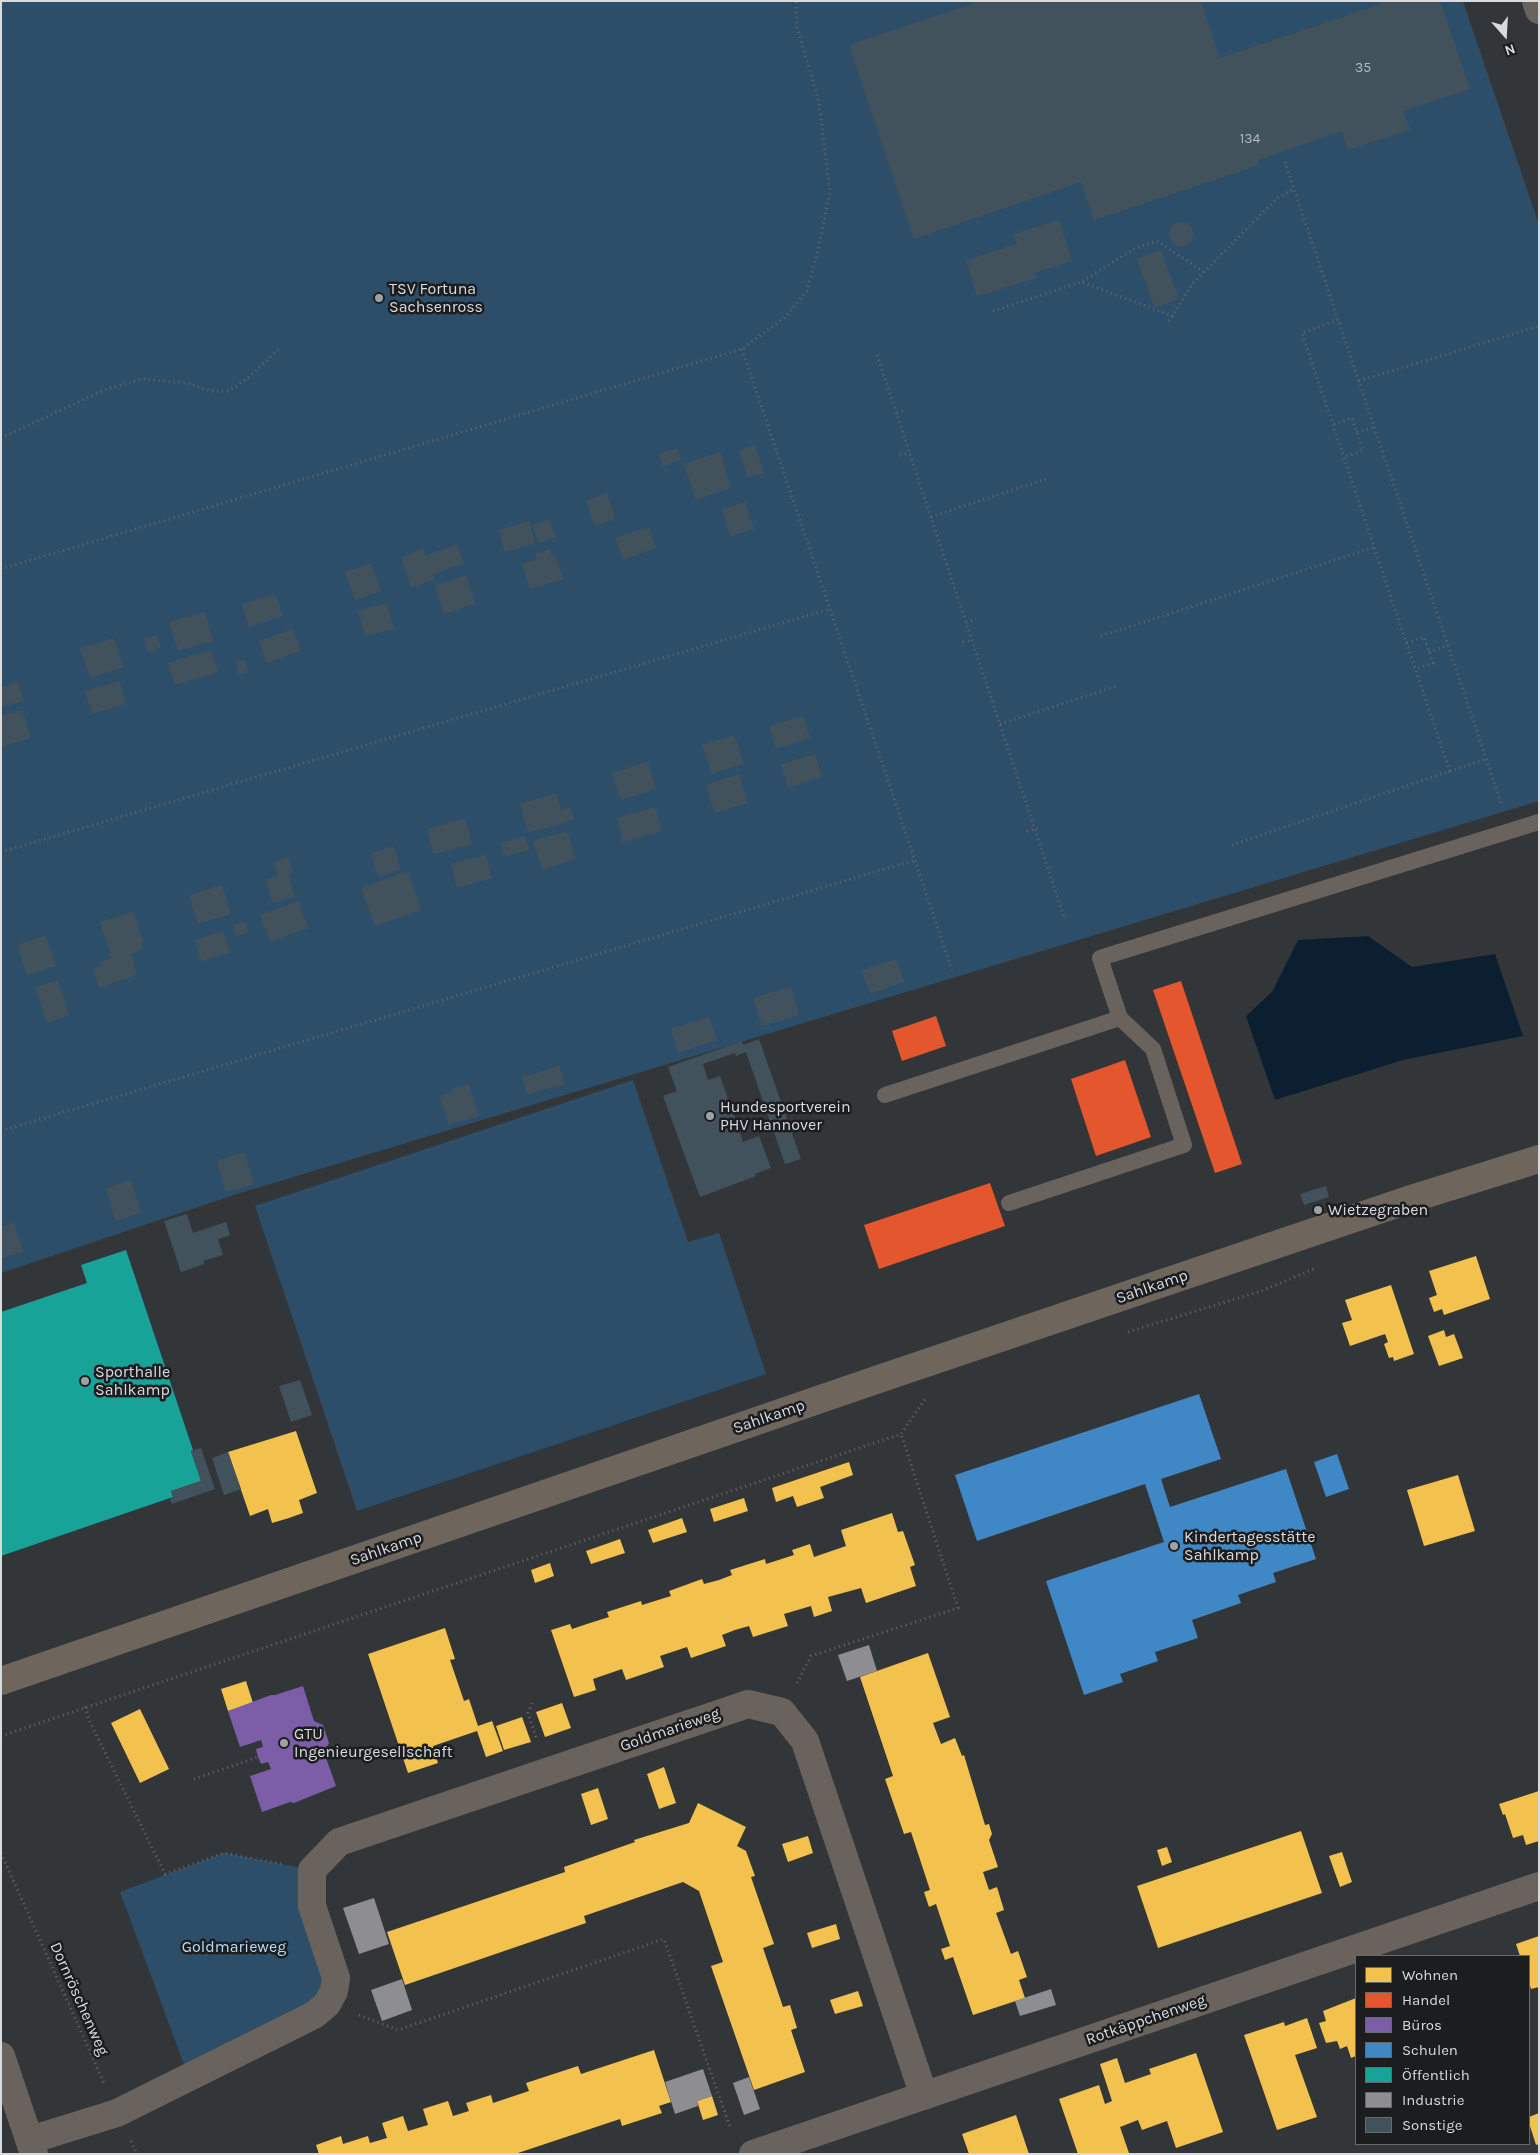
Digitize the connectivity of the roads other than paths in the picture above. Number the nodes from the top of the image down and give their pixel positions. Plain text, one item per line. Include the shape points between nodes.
1 (1536, 1) edge
2 (1539, 10) edge
3 (1539, 822) edge
4 (1120, 1018) junction
5 (885, 1095) dead end
6 (1539, 1159) edge
7 (1009, 1203) dead end
8 (1, 1682) edge
9 (1539, 1886) edge
10 (1, 2056) edge
11 (924, 2096) junction
12 (32, 2147) edge
13 (753, 2154) edge

1 - 2 street
3 - 4 lane via 1100,958
4 - 5 lane
4 - 7 lane via 1153,1049 1184,1145
6 - 8 street, Sahlkamp via 1414,1198 873,1381
9 - 11 street, Rotkäppchenweg
10 - 12 street
11 - 12 street, Goldmarieweg via 805,1741 782,1712 748,1704 339,1842 312,1870 312,1906 336,1978 328,2004 314,2015 118,2114
11 - 13 street, Rotkäppchenweg

